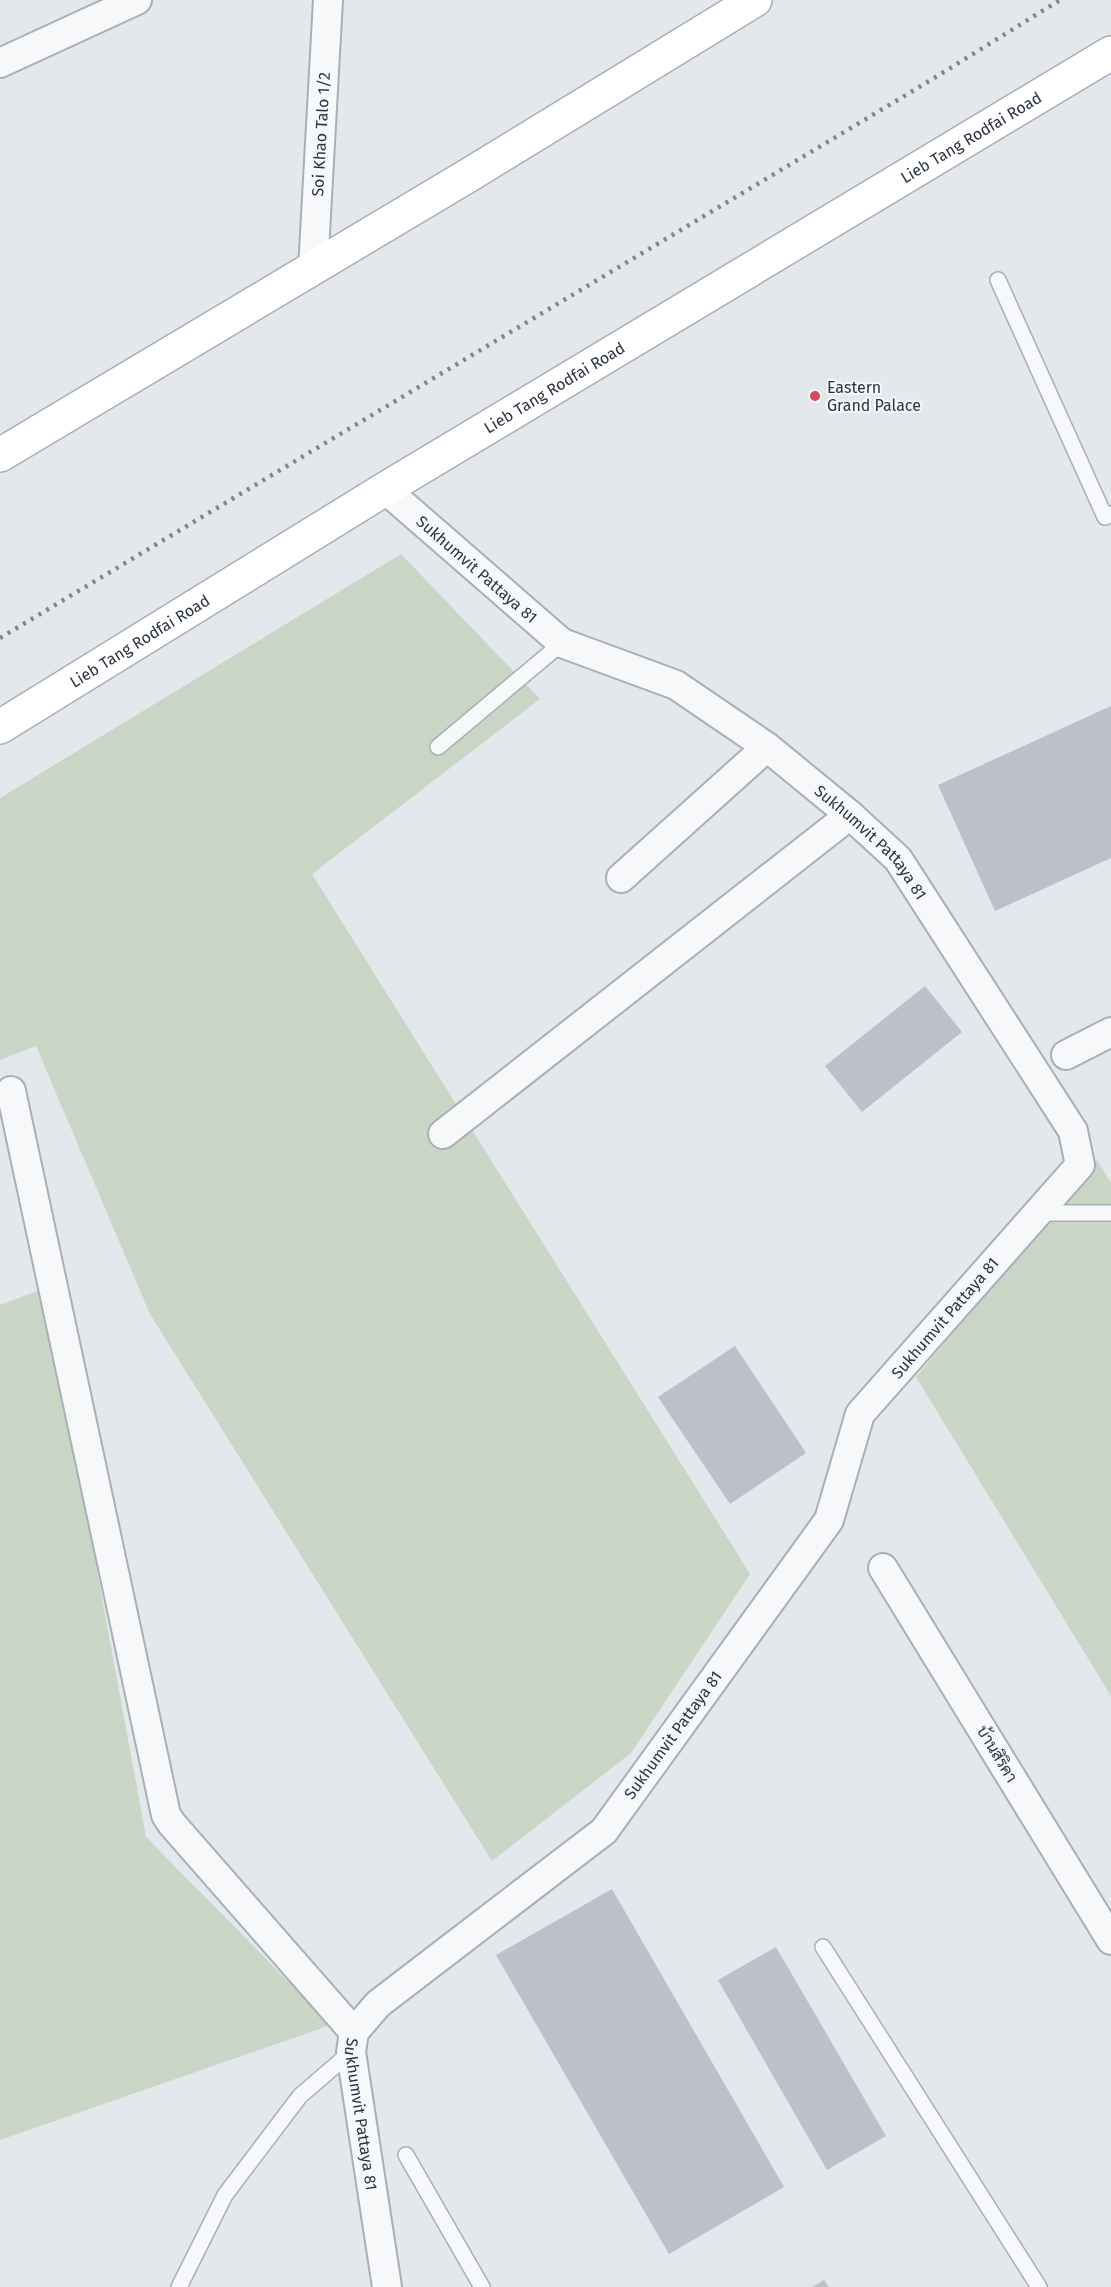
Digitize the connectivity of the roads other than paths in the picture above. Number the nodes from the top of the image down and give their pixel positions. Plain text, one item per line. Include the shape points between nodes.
1 (137, 0) edge
2 (327, 0) edge
3 (755, 0) edge
4 (1111, 53) edge
5 (0, 63) edge
6 (313, 269) junction
7 (998, 280) dead end
8 (1, 453) edge
9 (385, 489) junction
10 (1111, 514) edge
11 (562, 643) junction
12 (0, 727) edge
13 (438, 747) dead end
14 (767, 747) junction
15 (850, 815) junction
16 (621, 878) dead end
17 (1111, 1032) edge
18 (1066, 1055) dead end
19 (11, 1091) dead end
20 (443, 1134) dead end
21 (1038, 1212) junction
22 (1111, 1213) edge
23 (883, 1568) dead end
24 (1111, 1940) edge
25 (823, 1947) dead end
26 (353, 2042) junction
27 (406, 2155) dead end
28 (179, 2287) edge
29 (387, 2287) edge
30 (482, 2287) edge
31 (1039, 2287) edge

1 - 5 street
2 - 6 street, Soi Khao Talo 1/2
3 - 6 street
4 - 9 street, Lieb Tang Rodfai Road
6 - 8 street
7 - 10 lane via 1105,517
9 - 11 street, Sukhumvit Pattaya 81
9 - 12 street, Lieb Tang Rodfai Road
11 - 13 lane
11 - 14 street, Sukhumvit Pattaya 81 via 676,684
14 - 15 street, Sukhumvit Pattaya 81
14 - 16 street
15 - 20 street
15 - 21 street, Sukhumvit Pattaya 81 via 898,859 1073,1131 1080,1165
17 - 18 street
19 - 26 street via 166,1815
21 - 22 lane
21 - 26 street, Sukhumvit Pattaya 81 via 860,1414 829,1520 603,1831 378,2004
23 - 24 street, บ้านสิริคา
25 - 31 lane
26 - 28 lane via 300,2096 225,2195
26 - 29 street, Sukhumvit Pattaya 81
27 - 30 lane

